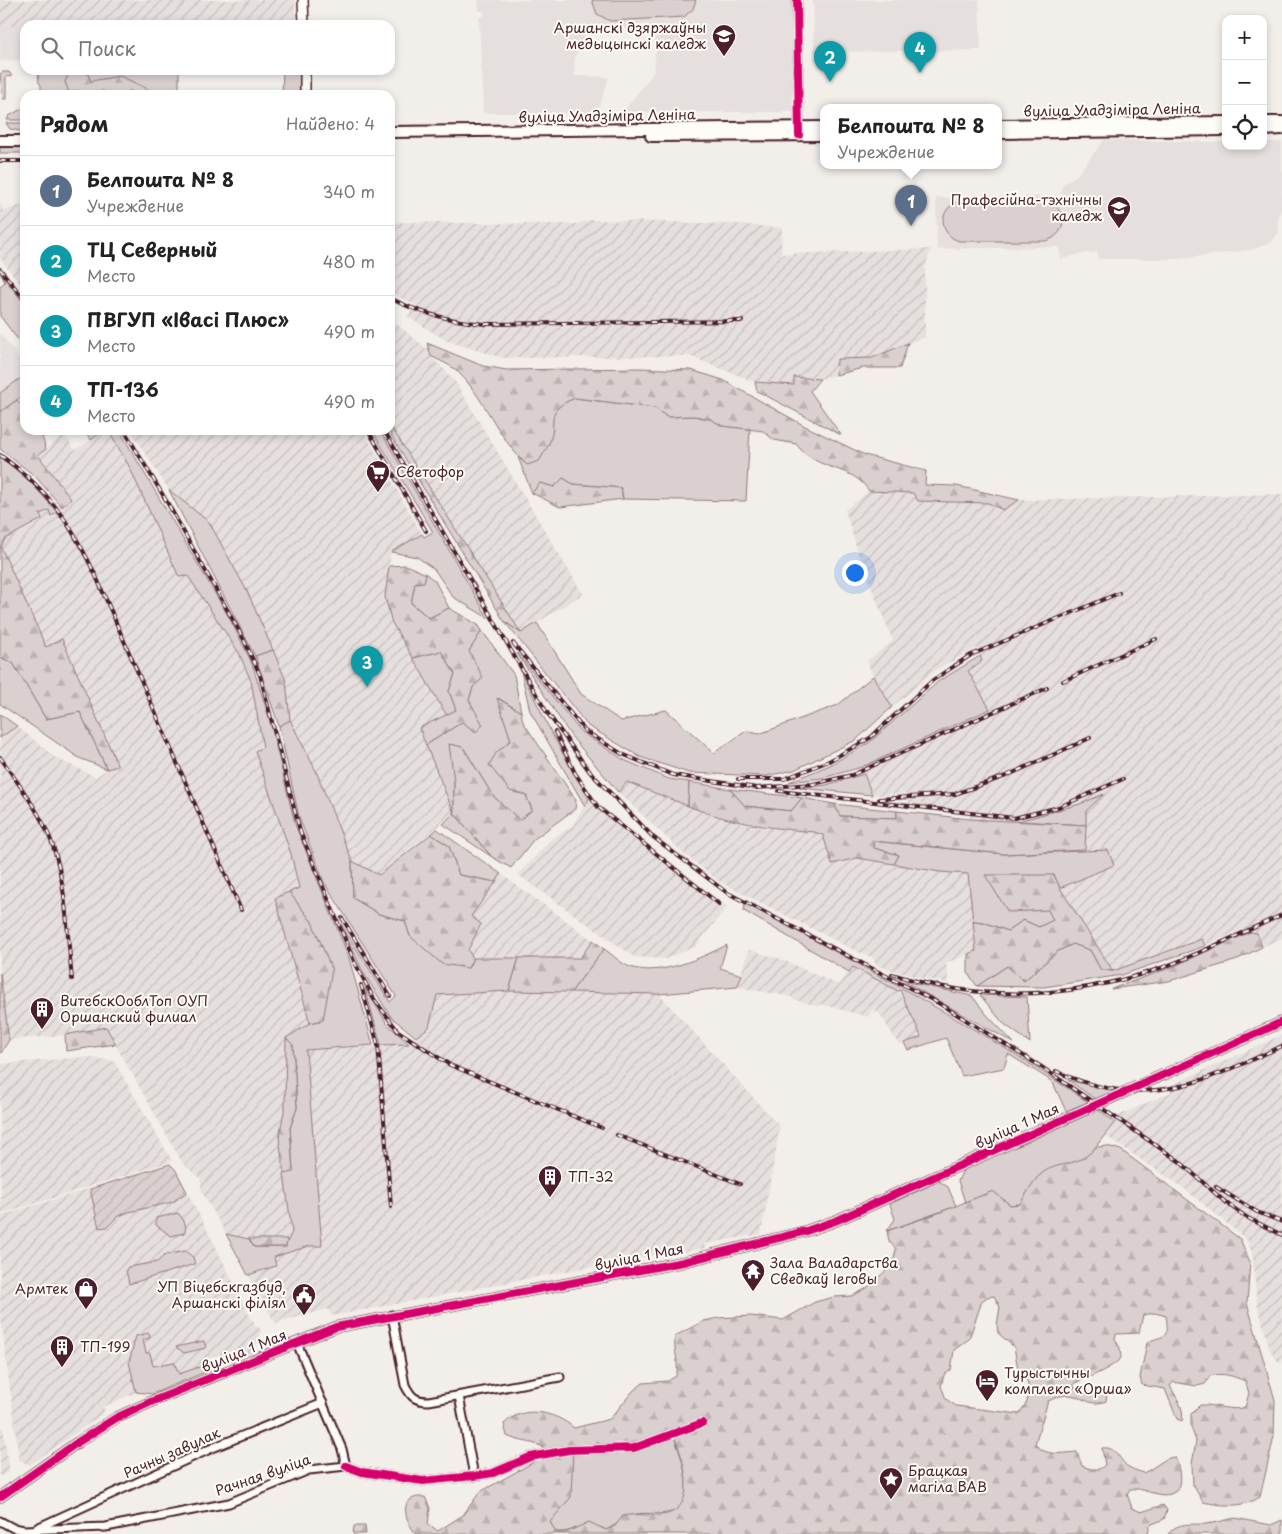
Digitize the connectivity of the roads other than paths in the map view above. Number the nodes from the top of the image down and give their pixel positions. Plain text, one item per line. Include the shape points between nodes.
1 (303, 0) edge
2 (797, 0) edge
3 (304, 20) edge
4 (305, 75) edge
5 (305, 90) edge
6 (1222, 122) edge
7 (1267, 122) edge
8 (1282, 122) edge
9 (1002, 125) edge
10 (820, 128) edge
11 (1282, 129) edge
12 (1222, 130) edge
13 (1267, 130) edge
14 (799, 131) junction
15 (395, 132) edge
16 (1002, 133) edge
17 (820, 134) edge
18 (0, 135) edge
19 (20, 135) edge
20 (395, 139) edge
21 (20, 141) edge
22 (0, 142) edge
23 (1282, 1022) edge
24 (392, 1315) junction
25 (297, 1343) junction
26 (560, 1377) dead end
27 (459, 1396) junction
28 (323, 1403) junction
29 (702, 1423) dead end
30 (346, 1466) junction
31 (474, 1476) junction
32 (0, 1497) edge
33 (0, 1521) edge
34 (34, 1529) junction

1 - 3 street
2 - 14 street
4 - 5 street
6 - 9 main road, вуліца Уладзіміра Леніна
7 - 8 main road
10 - 14 main road, вуліца Уладзіміра Леніна
11 - 13 main road
12 - 16 main road, вуліца Уладзіміра Леніна
14 - 15 main road, вуліца Уладзіміра Леніна
14 - 17 main road, вуліца Уладзіміра Леніна
14 - 20 main road, вуліца Уладзіміра Леніна
18 - 19 main road
21 - 22 main road
23 - 24 street, вуліца 1 Мая via 835,1221 683,1262
24 - 25 street, вуліца 1 Мая via 336,1327
24 - 27 street via 409,1394 417,1401
25 - 28 street
25 - 32 street, вуліца 1 Мая via 116,1418
26 - 27 street
27 - 31 street
28 - 30 street
28 - 34 street, Рачны завулак via 210,1449
29 - 31 street via 634,1448 569,1450 530,1457 493,1473
30 - 31 street via 362,1472 423,1481
30 - 34 street, Рачная вуліца via 309,1470 229,1503 106,1526
33 - 34 street, Рачная вуліца via 13,1528

